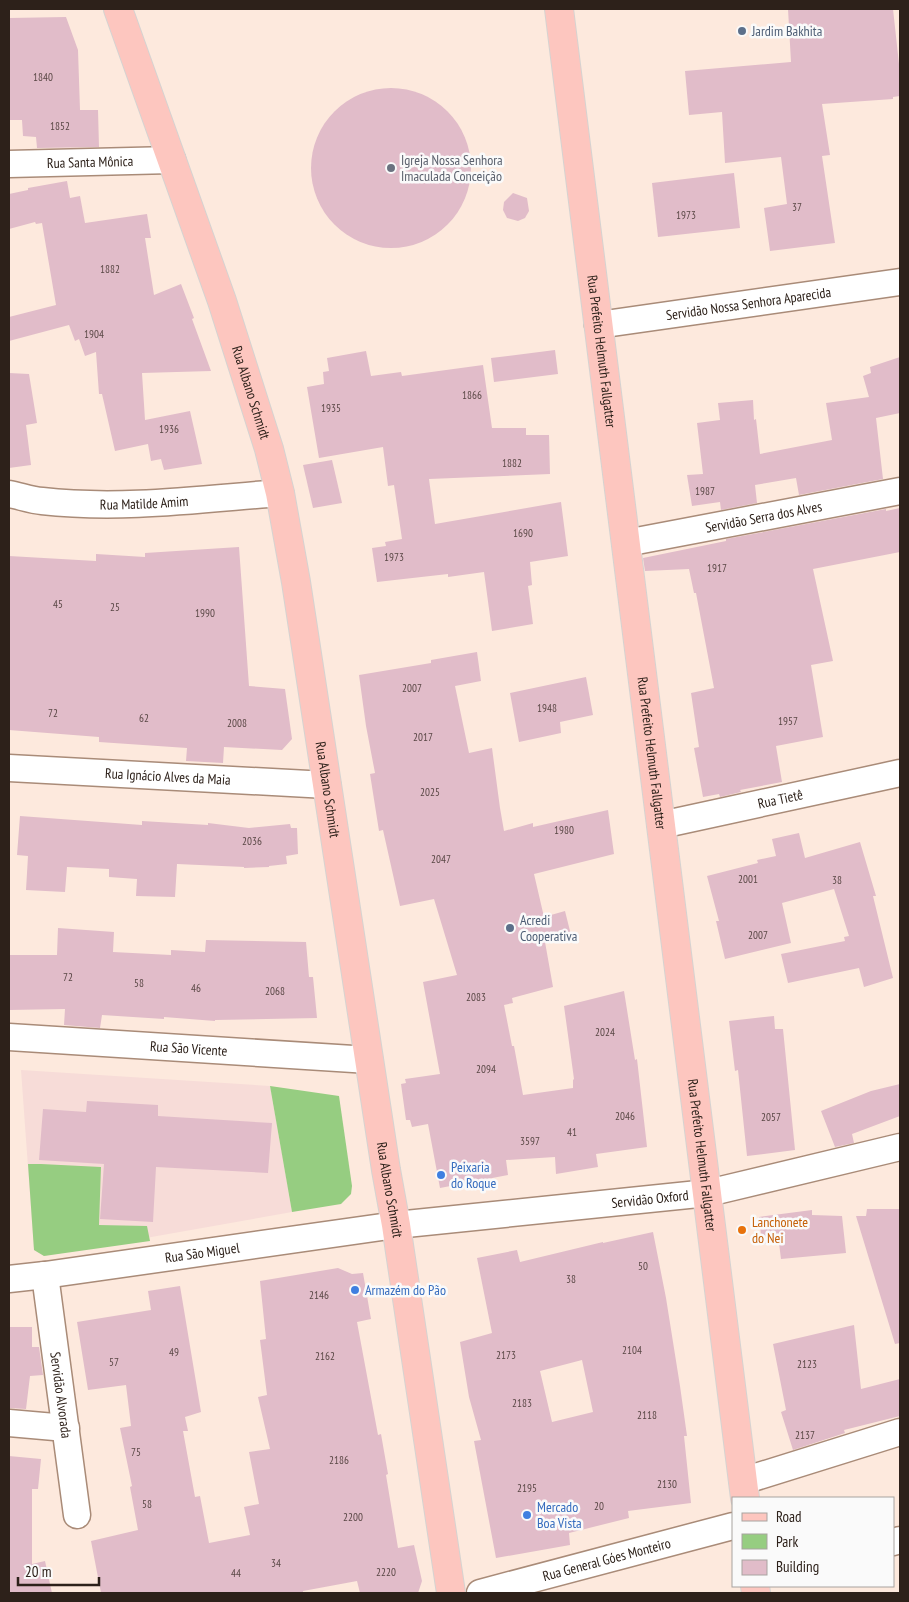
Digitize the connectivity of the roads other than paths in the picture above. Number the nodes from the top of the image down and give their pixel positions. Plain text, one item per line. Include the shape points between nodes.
1 (118, 9) edge
2 (559, 9) edge
3 (172, 160) junction
4 (9, 164) edge
5 (900, 282) edge
6 (598, 325) junction
7 (900, 491) edge
8 (280, 493) junction
9 (9, 494) edge
10 (626, 543) junction
11 (9, 768) edge
12 (900, 773) edge
13 (327, 785) junction
14 (661, 824) junction
15 (9, 1037) edge
16 (369, 1060) junction
17 (900, 1146) edge
18 (708, 1193) junction
19 (396, 1226) junction
20 (45, 1276) junction
21 (9, 1279) edge
22 (9, 1423) edge
23 (66, 1428) junction
24 (900, 1432) edge
25 (744, 1490) edge
26 (77, 1515) dead end
27 (732, 1526) edge
28 (451, 1593) edge
29 (480, 1593) edge

1 - 3 main road, Rua Albano Schmidt
2 - 6 main road, Rua Prefeito Helmuth Fallgatter
3 - 4 street, Rua Santa Mônica
3 - 8 main road, Rua Albano Schmidt via 222,301
5 - 6 street, Servidão Nossa Senhora Aparecida
6 - 10 main road, Rua Prefeito Helmuth Fallgatter
7 - 10 street, Servidão Serra dos Alves
8 - 9 street, Rua Matilde Amim via 98,504 41,501
8 - 13 main road, Rua Albano Schmidt
10 - 14 main road, Rua Prefeito Helmuth Fallgatter
11 - 13 street, Rua Ignácio Alves da Maia
12 - 14 street, Rua Tietê
13 - 16 main road, Rua Albano Schmidt
14 - 18 main road, Rua Prefeito Helmuth Fallgatter
15 - 16 street, Rua São Vicente
16 - 19 main road, Rua Albano Schmidt
17 - 18 street, Servidão Oxford
18 - 19 street, Servidão Oxford
18 - 25 main road, Rua Prefeito Helmuth Fallgatter
19 - 20 street, Rua São Miguel
19 - 28 main road, Rua Albano Schmidt
20 - 21 street, Rua São Miguel
20 - 23 street, Servidão Alvorada
22 - 23 street
23 - 26 street, Servidão Alvorada
24 - 25 street
27 - 29 street, Rua General Góes Monteiro

